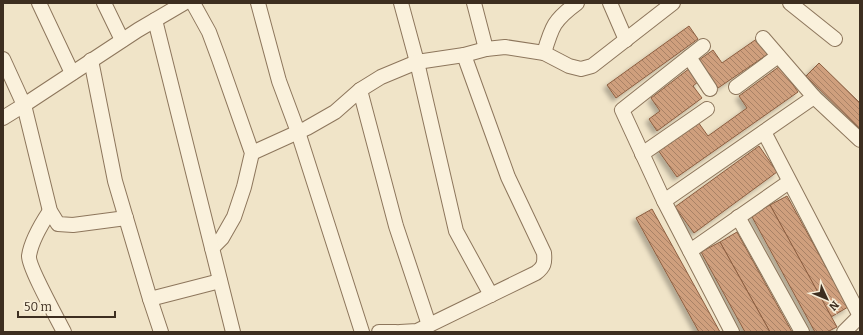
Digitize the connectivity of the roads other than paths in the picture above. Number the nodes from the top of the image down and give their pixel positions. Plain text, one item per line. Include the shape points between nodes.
1 (39, 3) edge
2 (104, 3) edge
3 (193, 3) edge
4 (258, 3) edge
5 (401, 3) edge
6 (474, 3) edge
7 (577, 3) edge
8 (610, 3) edge
9 (673, 3) edge
10 (790, 3) edge
11 (175, 5) edge
12 (155, 20) junction
13 (763, 38) dead end
14 (835, 39) dead end
15 (122, 40) junction
16 (626, 40) junction
17 (703, 46) dead end
18 (486, 49) junction
19 (544, 53) junction
20 (464, 56) junction
21 (778, 56) junction
22 (689, 57) junction
23 (3, 59) edge
24 (91, 60) junction
25 (417, 62) junction
26 (72, 73) junction
27 (736, 87) dead end
28 (710, 88) dead end
29 (360, 90) junction
30 (814, 97) junction
31 (24, 105) junction
32 (706, 109) dead end
33 (3, 118) edge
34 (298, 132) junction
35 (764, 132) junction
36 (860, 140) edge
37 (252, 153) junction
38 (642, 154) junction
39 (789, 182) junction
40 (664, 201) junction
41 (50, 212) junction
42 (738, 217) junction
43 (126, 218) junction
44 (212, 248) junction
45 (690, 251) junction
46 (220, 281) junction
47 (490, 295) junction
48 (150, 299) junction
49 (860, 316) edge
50 (429, 325) junction
51 (64, 332) edge
52 (161, 332) edge
53 (233, 332) edge
54 (362, 332) edge
55 (379, 332) edge
56 (396, 332) edge
57 (400, 332) edge
58 (732, 332) edge
59 (802, 332) edge
60 (844, 332) edge

1 - 26 street
2 - 15 street
3 - 37 street via 217,52
4 - 34 street via 279,82
5 - 25 street
6 - 18 street
7 - 19 street via 565,12 550,31
8 - 16 street
9 - 16 street
10 - 14 street
11 - 12 street
12 - 15 street
12 - 44 street
13 - 21 street
15 - 24 street
16 - 19 street via 592,66 581,69 569,66
17 - 22 street
18 - 19 street via 505,46
18 - 20 street
20 - 25 street
20 - 47 street via 508,177 544,253 545,261 536,273
21 - 27 street
21 - 30 street
22 - 28 street
22 - 38 street via 622,110
23 - 31 street
24 - 26 street
24 - 43 street
25 - 29 street via 381,77
25 - 47 street via 456,231
26 - 31 street
29 - 34 street via 335,112
29 - 50 street via 396,226
30 - 35 street
30 - 36 street
31 - 33 street
31 - 41 street
32 - 38 street
34 - 37 street
34 - 54 street
35 - 39 street
35 - 40 street
37 - 44 street via 234,217 222,238
38 - 40 street
39 - 42 street
39 - 49 street
40 - 45 street
41 - 43 street via 58,224 73,225
41 - 51 street via 39,229 29,257
42 - 45 street
42 - 59 street
43 - 48 street
44 - 46 street
45 - 58 street
46 - 48 street
46 - 53 street
47 - 50 street
48 - 52 street
49 - 60 street
50 - 57 street via 417,331
55 - 56 street

